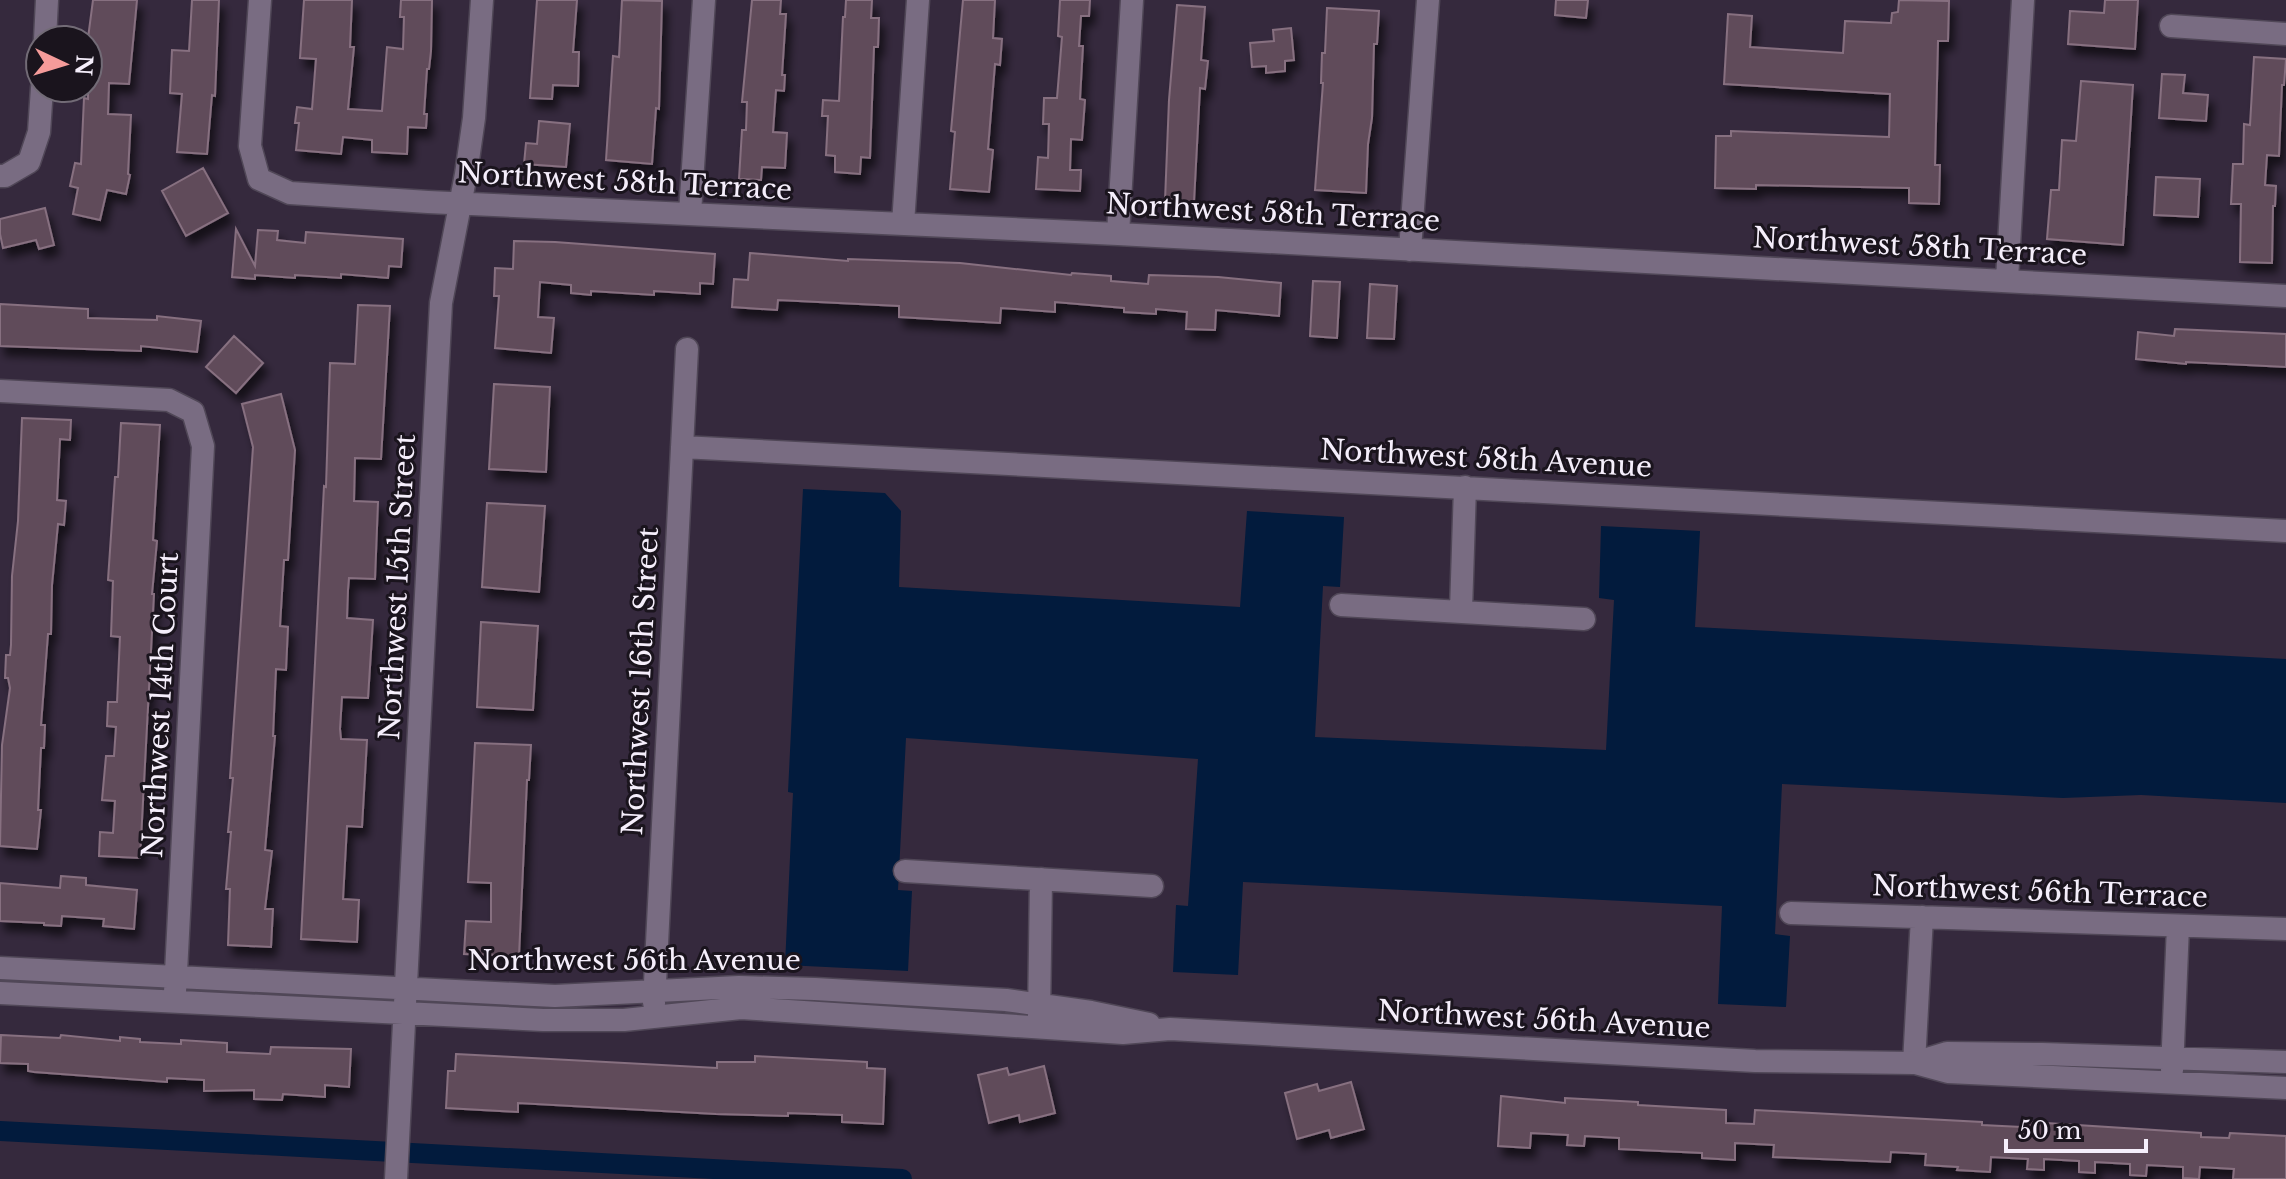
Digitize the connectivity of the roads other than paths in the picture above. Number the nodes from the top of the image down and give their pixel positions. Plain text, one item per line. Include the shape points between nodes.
1 (47, 0) edge
2 (260, 0) edge
3 (482, 0) edge
4 (704, 0) edge
5 (918, 0) edge
6 (1132, 0) edge
7 (1428, 0) edge
8 (2023, 0) edge
9 (46, 24) edge
10 (2171, 26) dead end
11 (2286, 34) edge
12 (41, 104) edge
13 (0, 176) edge
14 (460, 203) junction
15 (690, 213) junction
16 (903, 224) junction
17 (1118, 234) junction
18 (1410, 250) junction
19 (2007, 280) junction
20 (2286, 296) edge
21 (687, 349) dead end
22 (0, 391) edge
23 (682, 447) junction
24 (1465, 487) junction
25 (2286, 531) edge
26 (1341, 605) dead end
27 (1461, 610) junction
28 (1584, 619) dead end
29 (905, 871) dead end
30 (1041, 879) junction
31 (1152, 886) dead end
32 (1791, 913) dead end
33 (1922, 917) junction
34 (2178, 926) junction
35 (2286, 929) edge
36 (0, 968) edge
37 (175, 977) junction
38 (406, 989) junction
39 (654, 992) junction
40 (0, 993) edge
41 (174, 1002) junction
42 (405, 1014) junction
43 (653, 1016) junction
44 (1039, 1016) junction
45 (2173, 1058) junction
46 (2286, 1062) edge
47 (1914, 1063) junction
48 (2172, 1083) junction
49 (2286, 1088) edge
50 (396, 1179) edge

1 - 9 street
2 - 14 street, Northwest 58th Terrace via 250,146 259,179 290,193
3 - 14 street, Northwest 15th Street via 474,118
4 - 15 street
5 - 16 street
6 - 17 street
7 - 18 street
8 - 19 street
10 - 11 street
12 - 13 street via 29,162
14 - 15 street, Northwest 58th Terrace
14 - 38 street, Northwest 15th Street via 441,303
15 - 16 street, Northwest 58th Terrace
16 - 17 street, Northwest 58th Terrace
17 - 18 street, Northwest 58th Terrace
18 - 19 street, Northwest 58th Terrace
19 - 20 street, Northwest 58th Terrace
21 - 23 street, Northwest 16th Street
22 - 37 street, Northwest 14th Court via 169,400 193,412 203,446
23 - 24 street, Northwest 58th Avenue
23 - 39 street, Northwest 16th Street
24 - 25 street, Northwest 58th Avenue
24 - 27 street
26 - 27 street
27 - 28 street
29 - 30 street
30 - 31 street
30 - 44 street
32 - 33 street, Northwest 56th Terrace
33 - 34 street, Northwest 56th Terrace
33 - 47 street
34 - 35 street, Northwest 56th Terrace
34 - 45 street
36 - 37 street, Northwest 56th Avenue
37 - 38 street, Northwest 56th Avenue
37 - 41 street, Northwest 14th Court
38 - 39 street, Northwest 56th Avenue via 555,996
38 - 42 street, Northwest 15th Street
39 - 43 street, Northwest 16th Street
39 - 44 street, Northwest 56th Avenue via 790,988 991,999
40 - 41 street, Northwest 56th Avenue
41 - 42 street, Northwest 56th Avenue
42 - 43 street, Northwest 56th Avenue via 543,1020
42 - 50 street, Northwest 15th Street
43 - 44 street, Northwest 56th Avenue via 741,1008
44 - 47 street, Northwest 56th Avenue via 1123,1033 1170,1029 1755,1061
45 - 46 street, Northwest 56th Avenue
45 - 47 street, Northwest 56th Avenue via 1947,1053
45 - 48 street
47 - 48 street, Northwest 56th Avenue via 1948,1072
48 - 49 street, Northwest 56th Avenue

